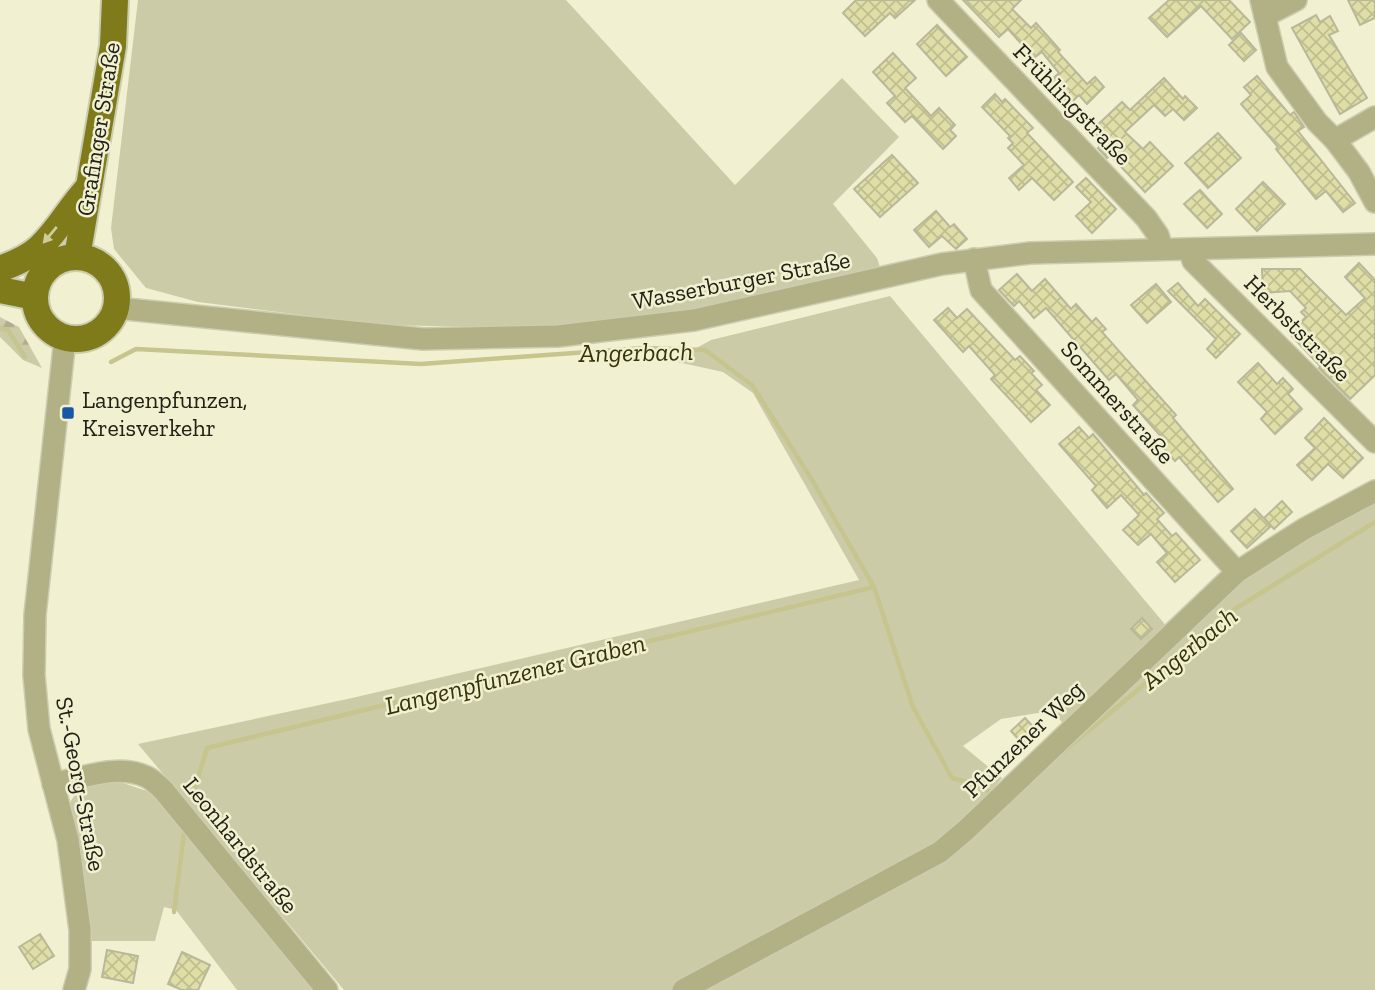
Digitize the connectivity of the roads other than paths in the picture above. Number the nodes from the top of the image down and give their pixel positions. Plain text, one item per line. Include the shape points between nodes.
1 (115, 0) edge
2 (938, 0) edge
3 (1296, 0) edge
4 (1263, 8) edge
5 (1375, 117) edge
6 (1335, 140) junction
7 (89, 187) junction
8 (1375, 202) edge
9 (1375, 244) edge
10 (1162, 248) junction
11 (1189, 249) junction
12 (77, 257) junction
13 (974, 259) junction
14 (0, 270) edge
15 (0, 290) edge
16 (35, 297) junction
17 (116, 308) junction
18 (65, 338) junction
19 (1375, 442) edge
20 (1375, 492) edge
21 (1237, 572) junction
22 (53, 784) junction
23 (75, 990) edge
24 (327, 990) edge
25 (682, 990) edge

1 - 7 main road, Grafinger Straße via 113,46
2 - 10 street, Frühlingstraße via 1146,218
3 - 4 street
4 - 6 street via 1277,66
5 - 6 street
6 - 8 street
7 - 12 main road, Grafinger Straße
7 -> 14 main road via 38,249
9 - 11 street, Wasserburger Straße
10 - 11 street, Wasserburger Straße
10 - 13 street, Wasserburger Straße
11 - 19 street, Herbststraße via 1194,261
12 - 16 main road via 53,264 43,273
12 - 17 main road via 89,259 108,273
13 - 17 street, Wasserburger Straße via 694,320 558,336 423,339
13 - 21 street, Sommerstraße via 981,290
15 - 16 main road
16 - 18 main road via 43,323
17 - 18 main road via 102,330 78,339
18 - 22 street, St.-Georg-Straße via 35,615 39,729
20 - 21 street, Pfunzener Weg via 1304,529
21 - 25 street, Pfunzener Weg via 940,852
22 - 23 street, St.-Georg-Straße via 68,840 80,930
22 - 24 street, Leonhardstraße via 111,772 130,771 148,777

